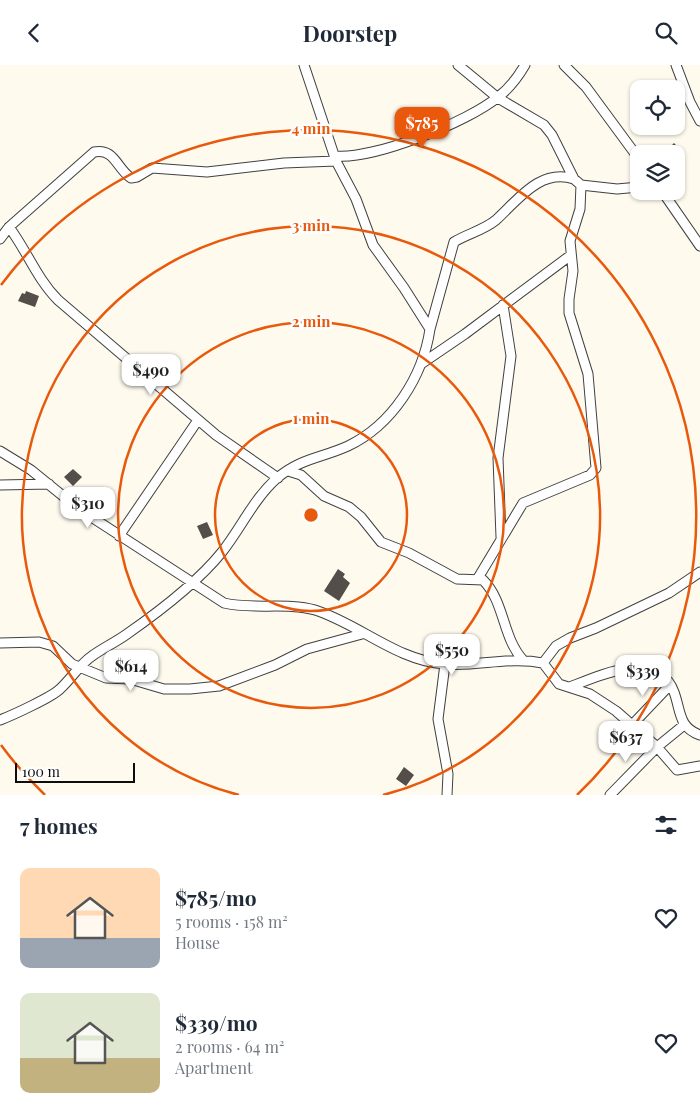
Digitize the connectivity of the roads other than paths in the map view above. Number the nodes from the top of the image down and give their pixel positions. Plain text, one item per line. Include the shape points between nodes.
1 (304, 65) edge
2 (458, 65) edge
3 (525, 65) edge
4 (564, 65) edge
5 (676, 65) edge
6 (498, 98) junction
7 (700, 121) edge
8 (630, 147) edge
9 (335, 158) junction
10 (574, 179) junction
11 (582, 185) junction
12 (630, 188) edge
13 (668, 200) edge
14 (9, 227) junction
15 (0, 239) edge
16 (700, 247) edge
17 (571, 255) junction
18 (503, 305) junction
19 (430, 329) junction
20 (421, 364) junction
21 (198, 420) junction
22 (0, 451) edge
23 (288, 471) junction
24 (278, 478) junction
25 (49, 484) junction
26 (0, 485) edge
27 (119, 535) junction
28 (501, 537) junction
29 (700, 573) edge
30 (478, 578) junction
31 (193, 581) junction
32 (362, 634) junction
33 (0, 643) edge
34 (523, 660) junction
35 (543, 663) junction
36 (445, 664) junction
37 (79, 667) junction
38 (670, 685) junction
39 (570, 687) junction
40 (0, 721) edge
41 (632, 725) junction
42 (684, 725) junction
43 (700, 735) edge
44 (657, 747) junction
45 (700, 766) edge
46 (447, 795) edge
47 (610, 795) edge

1 - 9 street
2 - 6 street
3 - 6 street
4 - 8 street via 586,87
5 - 7 street
6 - 9 street via 429,135
6 - 10 street via 544,125
9 - 14 street via 207,172 152,168 131,178 114,156 99,151 87,156
9 - 19 street via 356,199 372,245
10 - 11 street
10 - 19 street via 555,176 542,179 495,220 454,242
11 - 12 street
11 - 17 street via 580,209 572,230
13 - 16 street
14 - 15 street
14 - 21 street via 51,294
17 - 18 street
17 - 28 street via 573,271 569,313 588,374 596,468 590,475 523,503
18 - 20 street
18 - 28 street via 510,356 498,458
19 - 20 street
20 - 23 street via 409,389 378,426 347,447 308,459
21 - 24 street
21 - 27 street
22 - 25 street
23 - 24 street
23 - 30 street via 301,475 324,496 349,507 381,542 457,579
24 - 31 street via 261,494 222,552
25 - 26 street
25 - 27 street via 79,509
27 - 31 street
28 - 30 street
29 - 35 street via 669,593 556,646
30 - 34 street via 495,595 508,635
31 - 32 street via 224,603 314,610
31 - 37 street via 126,635 92,655
32 - 36 street via 425,661
32 - 37 street via 307,649 219,686 164,689 130,679 106,677
33 - 37 street via 48,645
34 - 35 street
34 - 36 street
35 - 39 street via 559,684
36 - 46 street via 438,719 448,774
37 - 40 street via 60,690
38 - 39 street via 660,675 641,667 609,672
38 - 41 street
38 - 42 street
39 - 41 street via 603,701
41 - 44 street
42 - 43 street
42 - 44 street
44 - 45 street via 677,770
44 - 47 street

